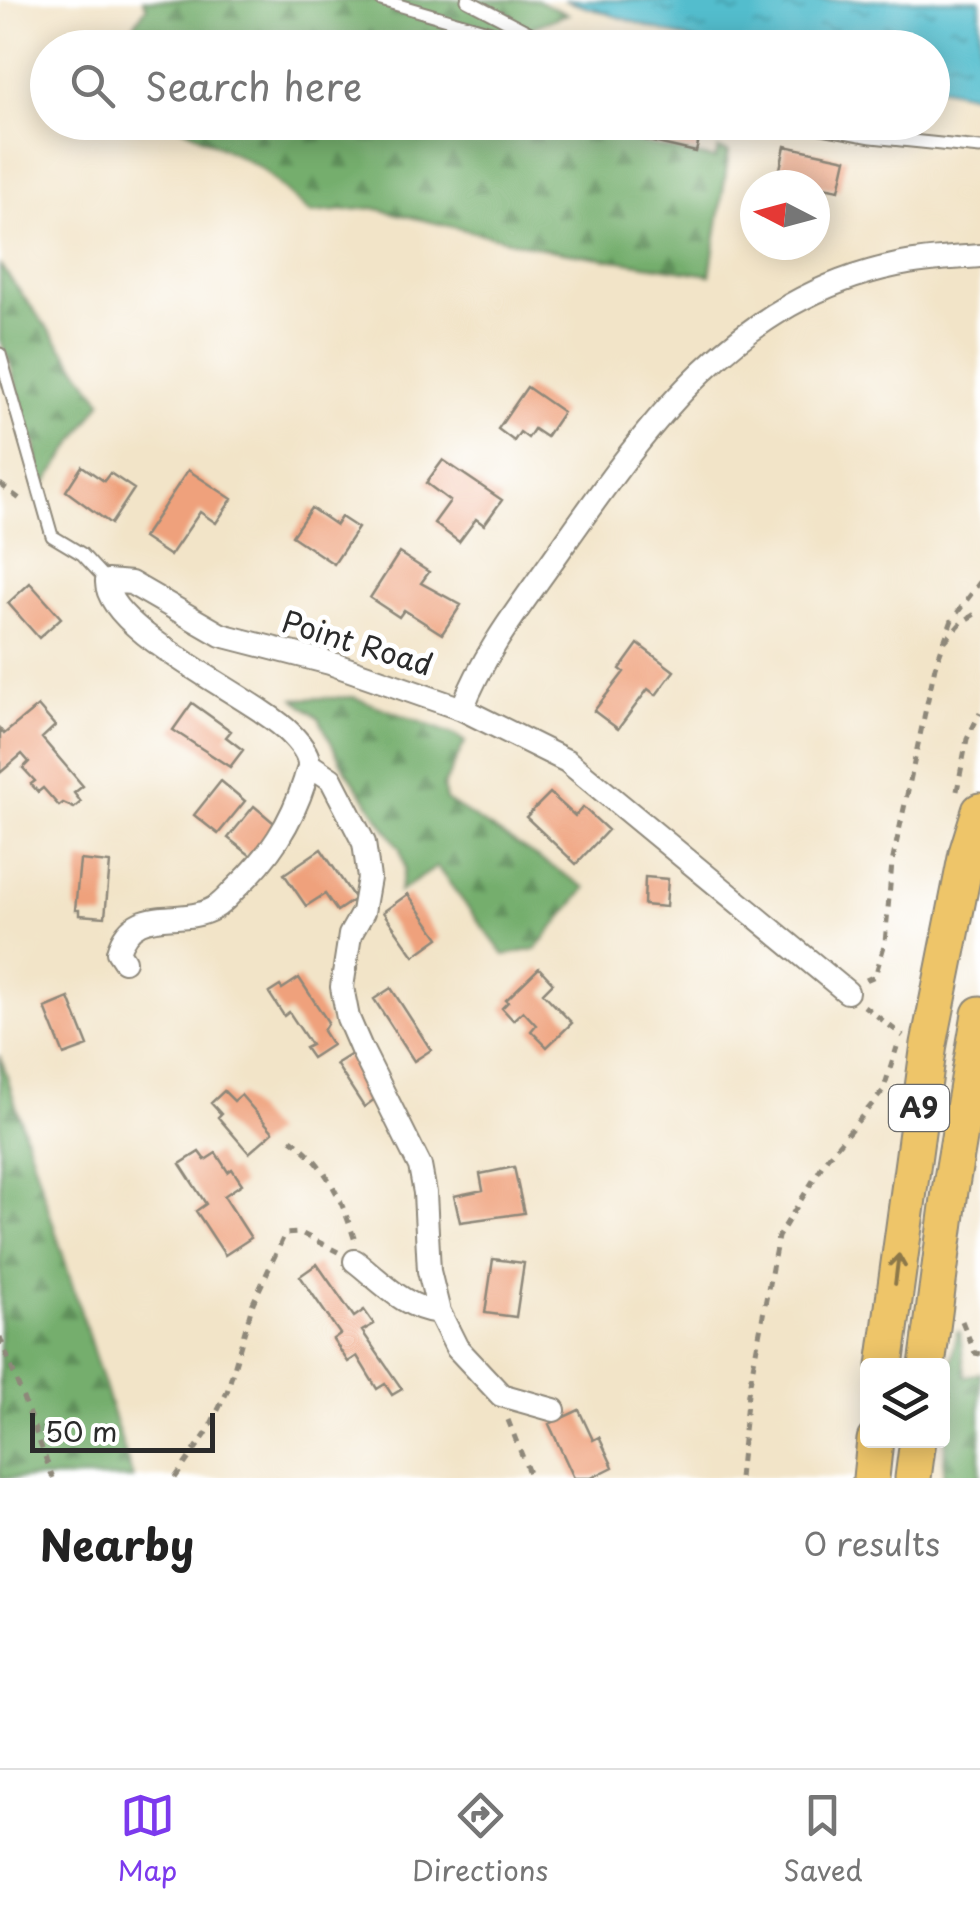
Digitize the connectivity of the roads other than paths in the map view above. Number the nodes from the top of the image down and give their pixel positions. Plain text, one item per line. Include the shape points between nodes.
1 (381, 0) edge
2 (467, 0) edge
3 (484, 30) edge
4 (526, 30) edge
5 (901, 140) edge
6 (980, 148) edge
7 (980, 256) edge
8 (0, 354) edge
9 (107, 581) junction
10 (462, 708) junction
11 (310, 765) junction
12 (980, 811) edge
13 (124, 960) dead end
14 (846, 991) road end
15 (980, 1014) edge
16 (355, 1261) road end
17 (439, 1312) junction
18 (886, 1358) edge
19 (939, 1358) edge
20 (554, 1410) dead end
21 (874, 1448) edge
22 (927, 1448) edge
23 (870, 1478) edge
24 (913, 1478) edge

1 - 3 lane
2 - 4 lane
5 - 6 lane
7 - 10 street, Point Road via 862,274 796,302 732,343 658,416 592,504 490,651
8 - 9 lane via 52,536 82,554
9 - 10 street, Point Road via 131,584 221,635
9 - 11 street via 123,617 280,723
10 - 14 street via 567,761
11 - 13 street via 278,843 246,878 214,908 156,916 136,926 122,937 118,952
11 - 17 street via 331,779 364,843 369,878 342,987 361,1048 420,1166
18 -> 12 highway, A9 via 929,1044
15 - 19 highway, A9 via 950,1191
16 - 17 street via 407,1303
17 - 20 street via 457,1348 501,1395
21 - 23 highway
22 - 24 highway

